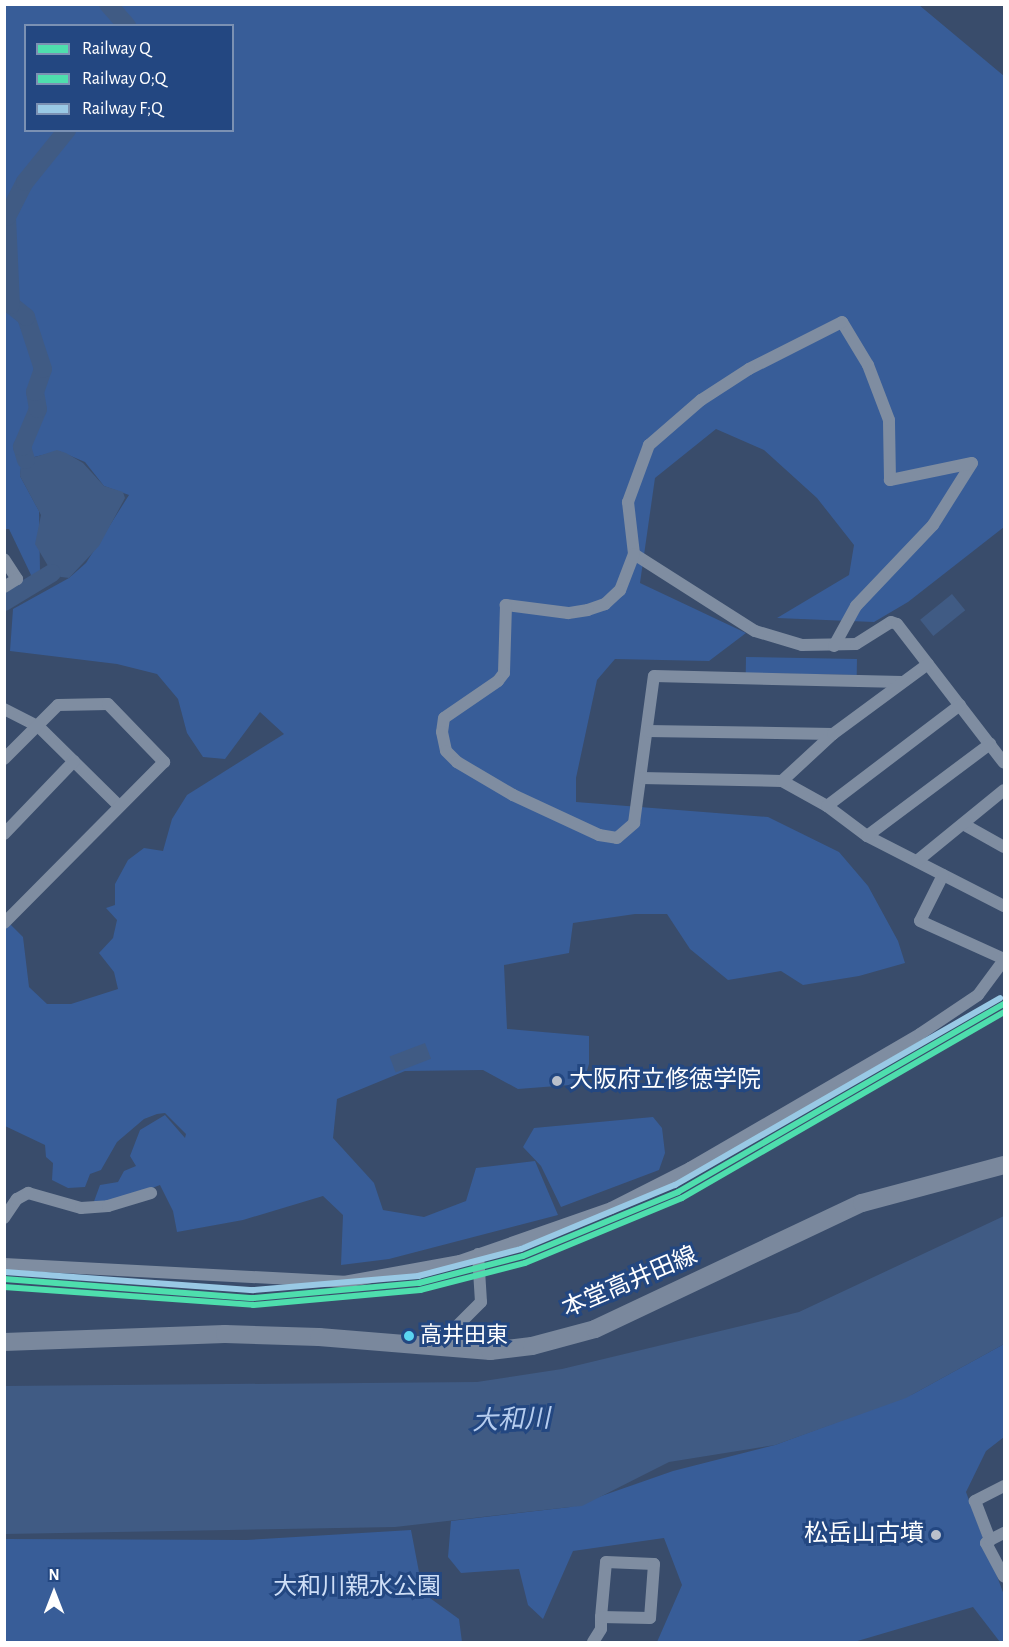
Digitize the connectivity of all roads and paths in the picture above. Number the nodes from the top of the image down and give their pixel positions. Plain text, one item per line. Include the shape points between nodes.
1 (634, 554) junction
2 (4, 559) edge
3 (4, 587) edge
4 (834, 646) junction
5 (928, 664) junction
6 (902, 682) junction
7 (960, 705) junction
8 (4, 709) edge
9 (38, 726) junction
10 (647, 731) junction
11 (833, 734) junction
12 (990, 744) junction
13 (4, 759) edge
14 (74, 761) junction
15 (1005, 763) edge
16 (641, 778) junction
17 (782, 781) junction
18 (1005, 790) edge
19 (119, 806) junction
20 (827, 806) junction
21 (963, 824) junction
22 (4, 834) edge
23 (867, 836) junction
24 (1005, 847) edge
25 (918, 861) junction
26 (943, 874) junction
27 (1005, 906) edge
28 (4, 923) edge
29 (1005, 960) edge
30 (1005, 1165) edge
31 (151, 1193) dead end
32 (4, 1218) edge
33 (478, 1254) junction
34 (4, 1264) edge
35 (4, 1342) edge
36 (422, 1346) junction
37 (1005, 1486) edge
38 (1005, 1533) edge
39 (990, 1540) junction
40 (1005, 1576) edge
41 (601, 1617) junction
42 (592, 1642) edge

1 - 4 street via 755,631 802,645
1 - 4 street via 628,502 649,445 701,400 749,369 842,322 868,365 889,420 890,480 972,463 933,525 856,606
1 - 16 street via 620,590 605,604 568,612 506,605 504,672 481,694 453,708 444,718 442,732 446,751 457,762 513,795 598,835 617,838 634,823
2 - 3 street via 17,579
4 - 5 street via 856,644 891,622 897,624
5 - 6 street
5 - 7 street
6 - 10 street via 654,676
6 - 11 street
7 - 12 street
7 - 20 street
8 - 9 street
9 - 13 street
9 - 14 street
9 - 19 street via 58,705 108,704 164,762
10 - 11 street
10 - 16 street
11 - 17 street
12 - 15 street
12 - 23 street
14 - 19 street
14 - 22 street
16 - 17 street
17 - 20 street
18 - 21 street
19 - 28 street
20 - 23 street
21 - 24 street
21 - 25 street
23 - 25 street
25 - 26 street
26 - 27 street
26 - 29 street via 920,921
29 - 33 street via 978,995 920,1034 690,1168 611,1208
30 - 36 main road, 本堂高井田線 via 862,1203 595,1329 532,1346 490,1351
31 - 32 street via 108,1206 81,1208 28,1193 17,1199
33 - 34 street via 410,1272 344,1282
33 - 36 street via 481,1302 457,1326
35 - 36 main road, 本堂高井田線 via 225,1334
37 - 39 street via 975,1501
38 - 39 street
39 - 40 street via 986,1543 1002,1578
41 - 41 street via 650,1618 654,1564 606,1562
41 - 42 street via 600,1629

